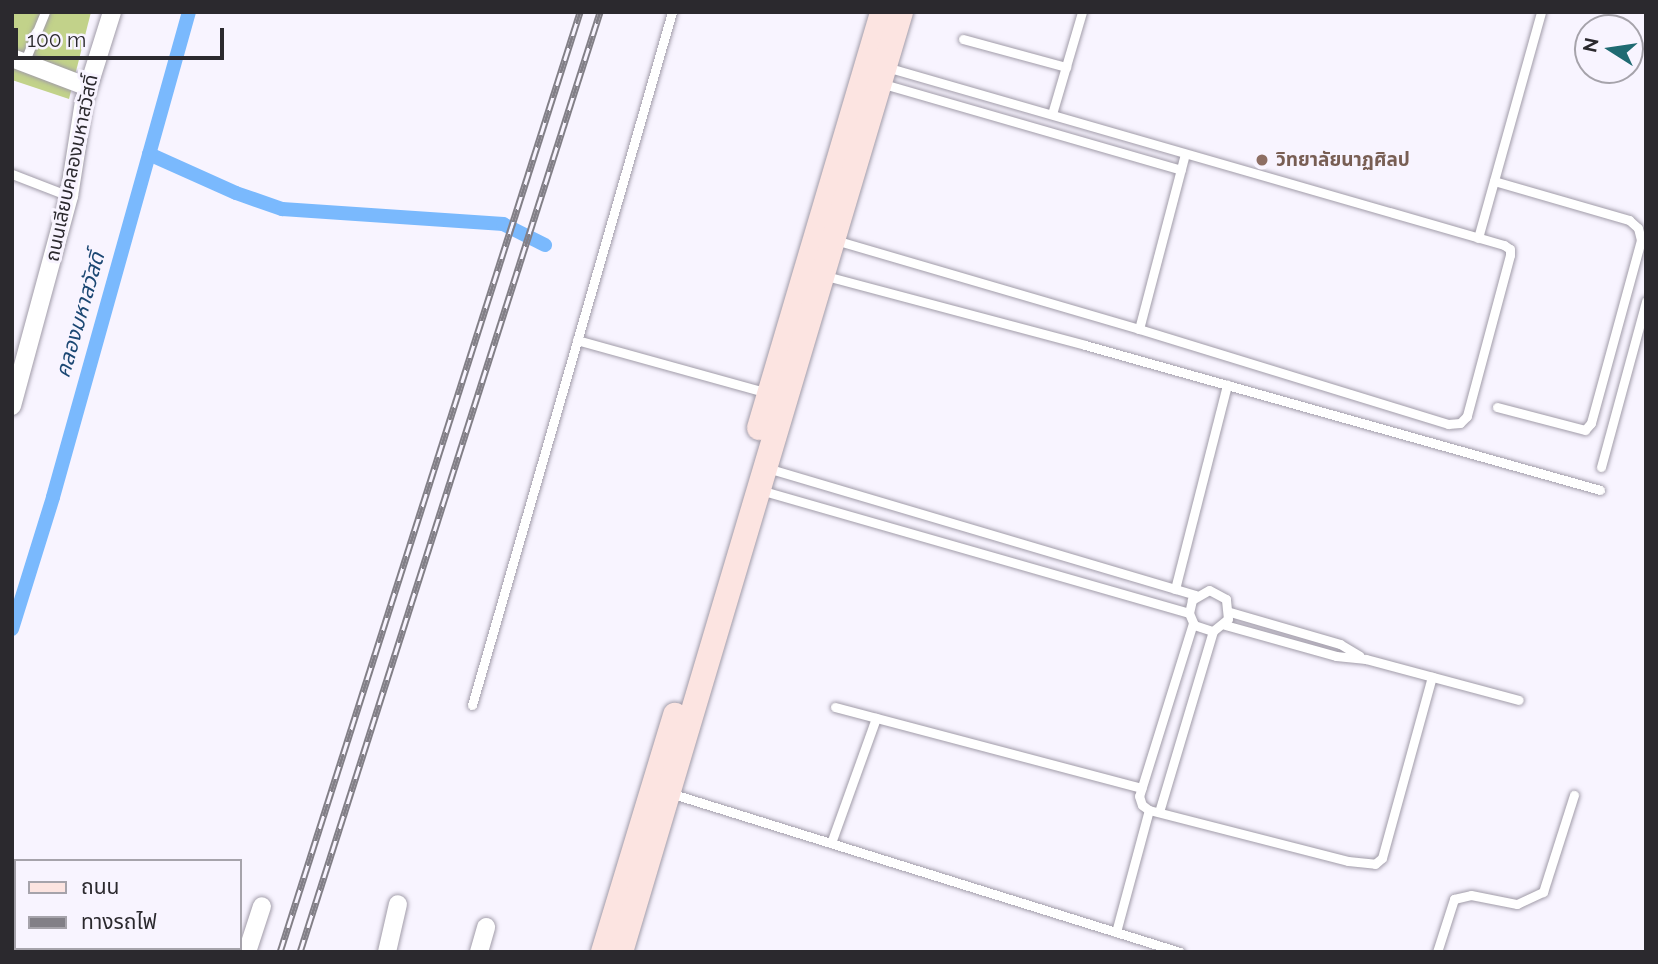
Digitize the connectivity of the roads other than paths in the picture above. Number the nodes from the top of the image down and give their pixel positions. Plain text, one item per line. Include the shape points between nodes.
1 (45, 12) edge
2 (112, 12) edge
3 (672, 12) edge
4 (882, 12) edge
5 (901, 12) edge
6 (1082, 12) edge
7 (1541, 12) edge
8 (963, 38) dead end
9 (18, 60) edge
10 (880, 67) junction
11 (1066, 67) junction
12 (88, 87) junction
13 (1052, 114) junction
14 (1185, 154) junction
15 (1181, 170) junction
16 (12, 174) edge
17 (1494, 181) junction
18 (69, 196) junction
19 (1478, 238) junction
20 (833, 240) junction
21 (822, 275) junction
22 (1646, 301) edge
23 (1139, 329) junction
24 (577, 340) junction
25 (1227, 385) junction
26 (769, 393) junction
27 (12, 406) edge
28 (1497, 407) dead end
29 (1601, 467) dead end
30 (754, 476) junction
31 (1600, 490) dead end
32 (1175, 589) junction
33 (1196, 595) junction
34 (1230, 612) junction
35 (1189, 613) junction
36 (1193, 623) junction
37 (1225, 625) junction
38 (1213, 631) junction
39 (1366, 659) junction
40 (1432, 677) junction
41 (1519, 700) dead end
42 (472, 705) dead end
43 (835, 707) dead end
44 (876, 718) junction
45 (670, 792) junction
46 (1140, 792) junction
47 (1574, 795) dead end
48 (1149, 810) junction
49 (1160, 813) junction
50 (831, 843) junction
51 (398, 904) dead end
52 (262, 906) dead end
53 (486, 928) dead end
54 (1116, 932) junction
55 (247, 952) edge
56 (387, 952) edge
57 (479, 952) edge
58 (603, 952) edge
59 (621, 952) edge
60 (1180, 952) edge
61 (1437, 952) edge

1 - 9 lane
2 - 12 street, ถนนเลียบคลองมหาสวัสดิ์
3 - 24 lane
4 - 10 main road
5 - 10 main road
6 - 11 lane
7 - 17 lane
8 - 11 lane
9 - 12 street
10 - 13 lane
10 - 15 lane
10 - 20 main road
10 - 26 main road
11 - 13 lane
12 - 18 street, ถนนเลียบคลองมหาสวัสดิ์
13 - 14 lane
14 - 15 lane
14 - 19 lane
15 - 23 lane
16 - 18 lane
17 - 19 lane
17 - 28 lane via 1629,220 1638,228 1641,240 1586,430
18 - 27 street, ถนนเลียบคลองมหาสวัสดิ์
19 - 23 lane via 1504,245 1510,255 1467,416 1460,423 1448,424
20 - 21 main road
20 - 23 lane
21 - 25 lane
21 - 30 main road
22 - 29 lane
24 - 26 lane
24 - 42 lane
25 - 31 lane
25 - 32 lane
26 - 30 main road
30 - 32 lane
30 - 35 lane
30 - 45 main road
30 - 58 main road
32 - 33 lane
33 - 34 lane via 1216,591 1226,599
33 - 35 lane
34 - 37 lane
34 - 39 lane via 1340,644
35 - 36 lane
36 - 38 lane
36 - 46 lane
37 - 38 lane
37 - 39 lane via 1336,656
38 - 49 lane
39 - 40 lane
40 - 41 lane
40 - 49 lane via 1382,858 1375,863 1348,861
43 - 44 lane
44 - 46 lane
44 - 50 lane
45 - 50 lane
45 - 59 main road
46 - 48 lane via 1142,805
47 - 61 lane via 1543,892 1517,904 1471,895 1454,898
48 - 49 lane
48 - 54 lane
50 - 54 lane
51 - 56 street
52 - 55 street
53 - 57 street
54 - 60 lane

